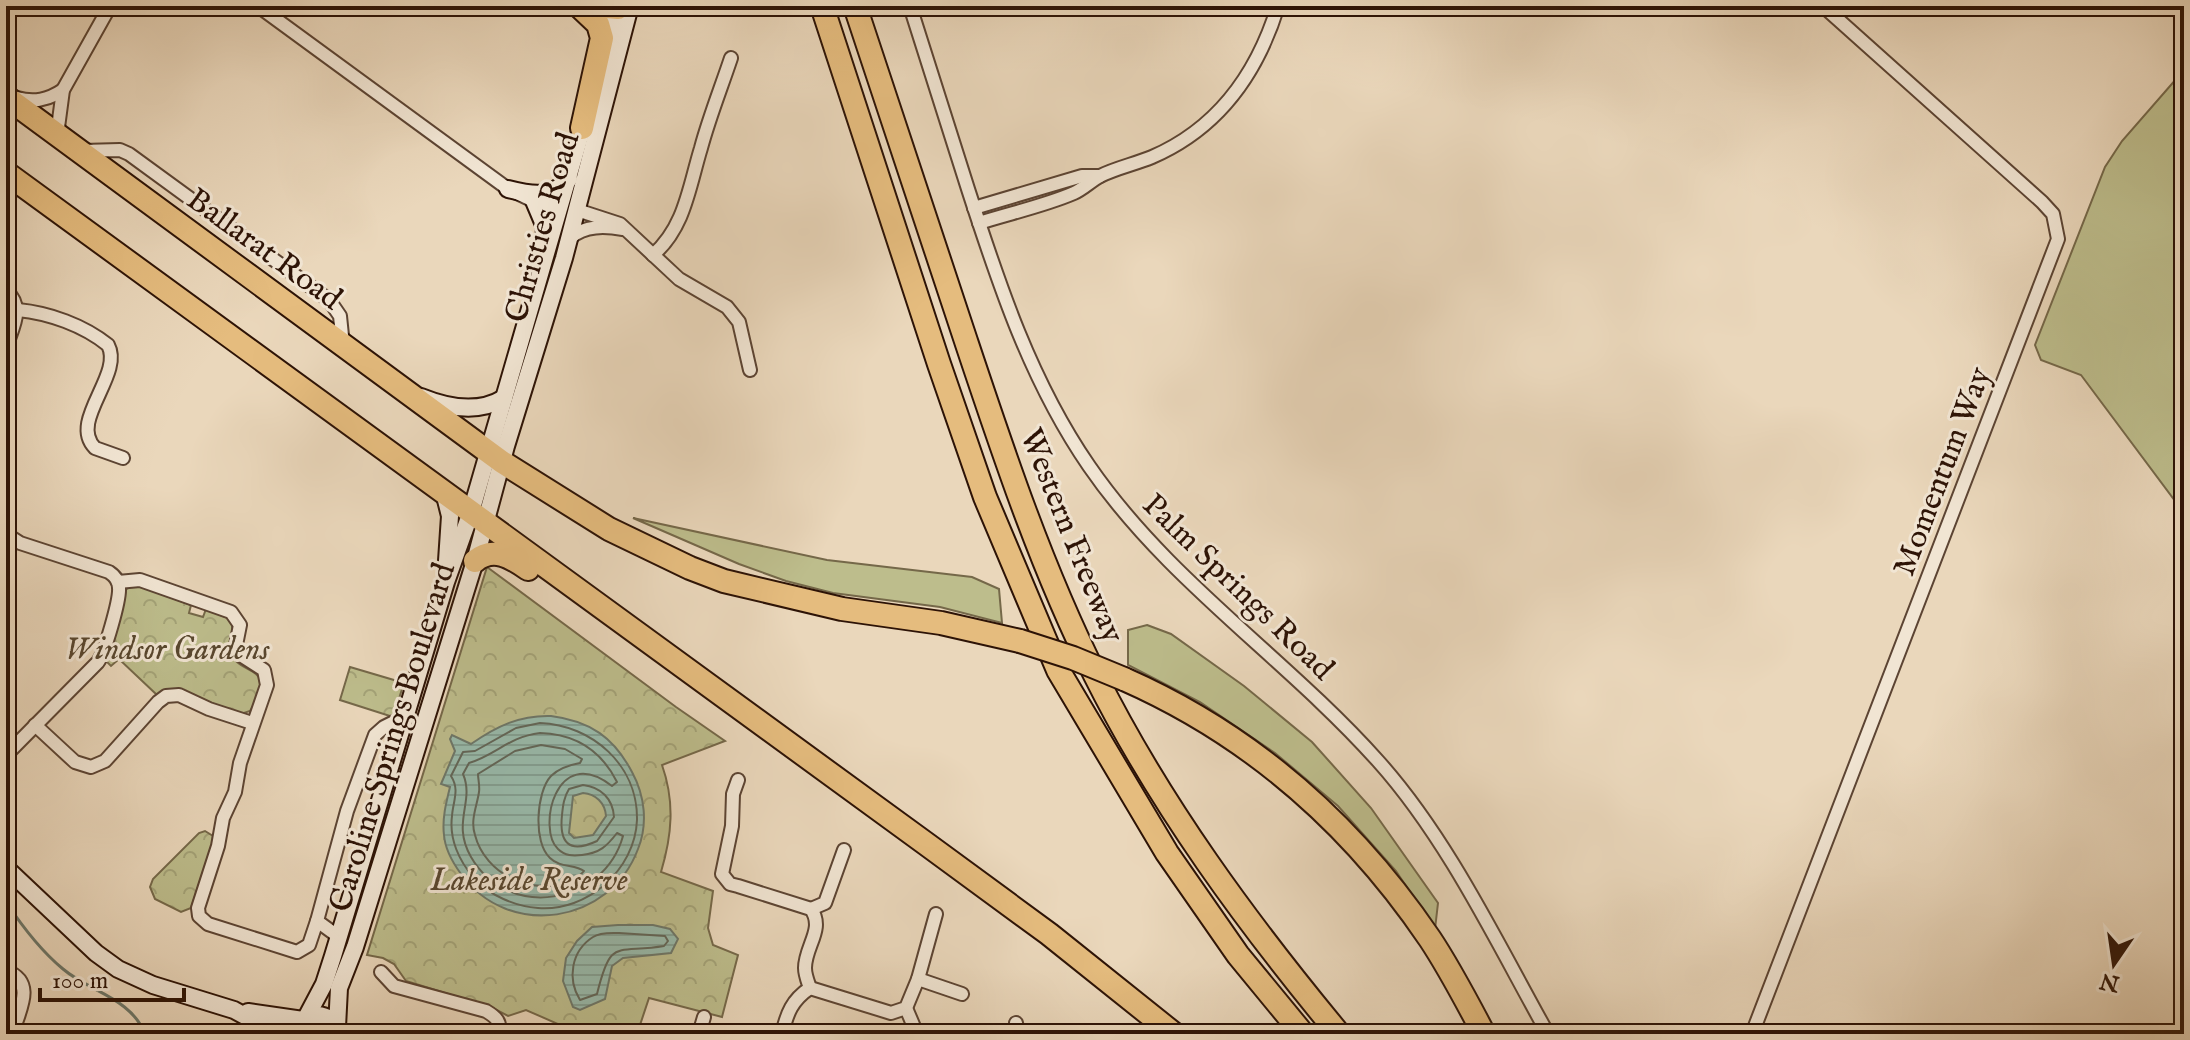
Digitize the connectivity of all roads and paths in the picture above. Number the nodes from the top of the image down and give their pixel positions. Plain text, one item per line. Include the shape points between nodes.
1 (110, 6) edge
2 (258, 6) edge
3 (579, 6) edge
4 (617, 6) edge
5 (822, 6) edge
6 (855, 6) edge
7 (910, 6) edge
8 (1278, 6) edge
9 (1823, 6) edge
10 (731, 58) dead end
11 (63, 90) junction
12 (6, 95) edge
13 (582, 128) junction
14 (57, 135) junction
15 (6, 173) edge
16 (1100, 176) junction
17 (569, 179) junction
18 (508, 189) junction
19 (534, 201) junction
20 (569, 208) junction
21 (974, 208) junction
22 (979, 223) junction
23 (627, 230) junction
24 (570, 238) junction
25 (653, 255) junction
26 (6, 290) edge
27 (534, 298) junction
28 (18, 310) junction
29 (6, 347) edge
30 (750, 370) dead end
31 (399, 386) junction
32 (504, 398) junction
33 (494, 456) junction
34 (123, 458) dead end
35 (444, 492) junction
36 (479, 518) junction
37 (6, 534) edge
38 (475, 561) junction
39 (118, 582) junction
40 (446, 582) junction
41 (646, 639) junction
42 (419, 678) junction
43 (437, 684) junction
44 (408, 715) junction
45 (252, 723) junction
46 (35, 725) junction
47 (6, 755) edge
48 (738, 780) dead end
49 (370, 836) junction
50 (388, 842) junction
51 (844, 850) dead end
52 (6, 868) edge
53 (811, 909) junction
54 (936, 914) dead end
55 (317, 921) junction
56 (339, 937) junction
57 (6, 971) edge
58 (381, 972) dead end
59 (918, 979) junction
60 (810, 988) junction
61 (962, 994) dead end
62 (906, 1008) junction
63 (234, 1010) junction
64 (704, 1017) dead end
65 (301, 1024) edge
66 (341, 1031) edge
67 (12, 1034) edge
68 (278, 1034) edge
69 (498, 1034) edge
70 (699, 1034) edge
71 (782, 1034) edge
72 (917, 1034) edge
73 (1174, 1034) edge
74 (1303, 1034) edge
75 (1339, 1034) edge
76 (1484, 1034) edge
77 (1548, 1034) edge
78 (1752, 1034) edge

1 - 11 street
2 - 18 street
3 - 13 highway via 598,24 602,38
4 - 13 main road, Christies Road
4 - 20 main road, Christies Road
5 - 74 highway, Western Freeway via 985,497 1058,670 1167,853 1238,955
6 - 75 highway, Western Freeway via 1028,524 1078,641 1194,843
7 - 21 street, Palm Springs Road
8 - 16 street via 1257,62 1218,112 1154,156
9 - 78 street, Momentum Way via 2042,202 2053,214 2058,239
10 - 25 street via 682,217
11 - 12 street via 36,101
11 - 14 street
12 - 14 highway, Ballarat Road
13 - 17 main road, Christies Road
14 - 31 highway, Ballarat Road
15 - 35 highway
16 - 21 street via 1082,176
16 - 22 street via 1075,193
17 - 18 main road via 542,194
17 - 20 main road, Christies Road
18 - 19 street
19 - 20 street
19 - 27 main road via 545,233
20 - 23 street via 609,218
20 - 24 main road, Christies Road
20 - 27 main road, Christies Road
21 - 22 street, Palm Springs Road
22 - 77 street, Palm Springs Road via 1018,332 1051,404 1089,467 1172,566 1334,713 1381,764 1468,891
23 - 24 street via 599,227
23 - 25 street
24 - 33 main road, Christies Road
25 - 30 street via 679,279 733,313
26 - 28 street
27 - 32 main road, Christies Road
28 - 29 street
28 - 34 street via 67,322 108,345 112,358 87,434 95,448
31 - 32 main road via 458,408 485,407
31 - 33 highway, Ballarat Road
32 - 33 main road, Christies Road
33 - 36 main road, Caroline Springs Boulevard
33 - 76 highway, Ballarat Road, bridge via 609,529 724,581 1020,641 1175,703 1270,763 1345,832 1431,940
35 - 36 highway
35 - 40 main road via 450,516
36 - 38 main road, Caroline Springs Boulevard
36 - 40 main road, Caroline Springs Boulevard
36 - 41 highway
37 - 39 street via 109,572
38 - 41 highway via 486,554 503,554
38 - 43 main road, Caroline Springs Boulevard
39 - 45 street via 140,580 236,616 238,652 267,677
39 - 46 street via 104,653
40 - 42 main road, Caroline Springs Boulevard
41 - 73 highway via 1049,934
42 - 43 main road
42 - 44 main road, Caroline Springs Boulevard
43 - 50 main road, Caroline Springs Boulevard
44 - 49 main road, Caroline Springs Boulevard
44 - 55 street, Caroline Springs Boulevard via 375,735 347,811
45 - 46 street via 169,695 105,761 91,767 75,762
45 - 55 street via 198,912 208,924 297,952 309,945
46 - 47 street
48 - 53 street via 722,874 730,884
49 - 50 main road
49 - 56 main road, Caroline Springs Boulevard
50 - 66 main road, Caroline Springs Boulevard via 339,988
51 - 53 street via 825,903
52 - 63 main road via 118,969
53 - 60 street via 817,925 805,969
54 - 59 street
55 - 56 street, Caroline Springs Boulevard
56 - 65 main road, Caroline Springs Boulevard via 324,984
57 - 67 street via 17,975 25,991
58 - 69 street via 394,986 486,1011 498,1021
59 - 61 street
59 - 62 street
60 - 62 street via 891,1013
60 - 71 street via 790,1006
62 - 72 street
63 - 65 main road
63 - 68 main road
64 - 70 street
65 - 66 main road via 323,1016

